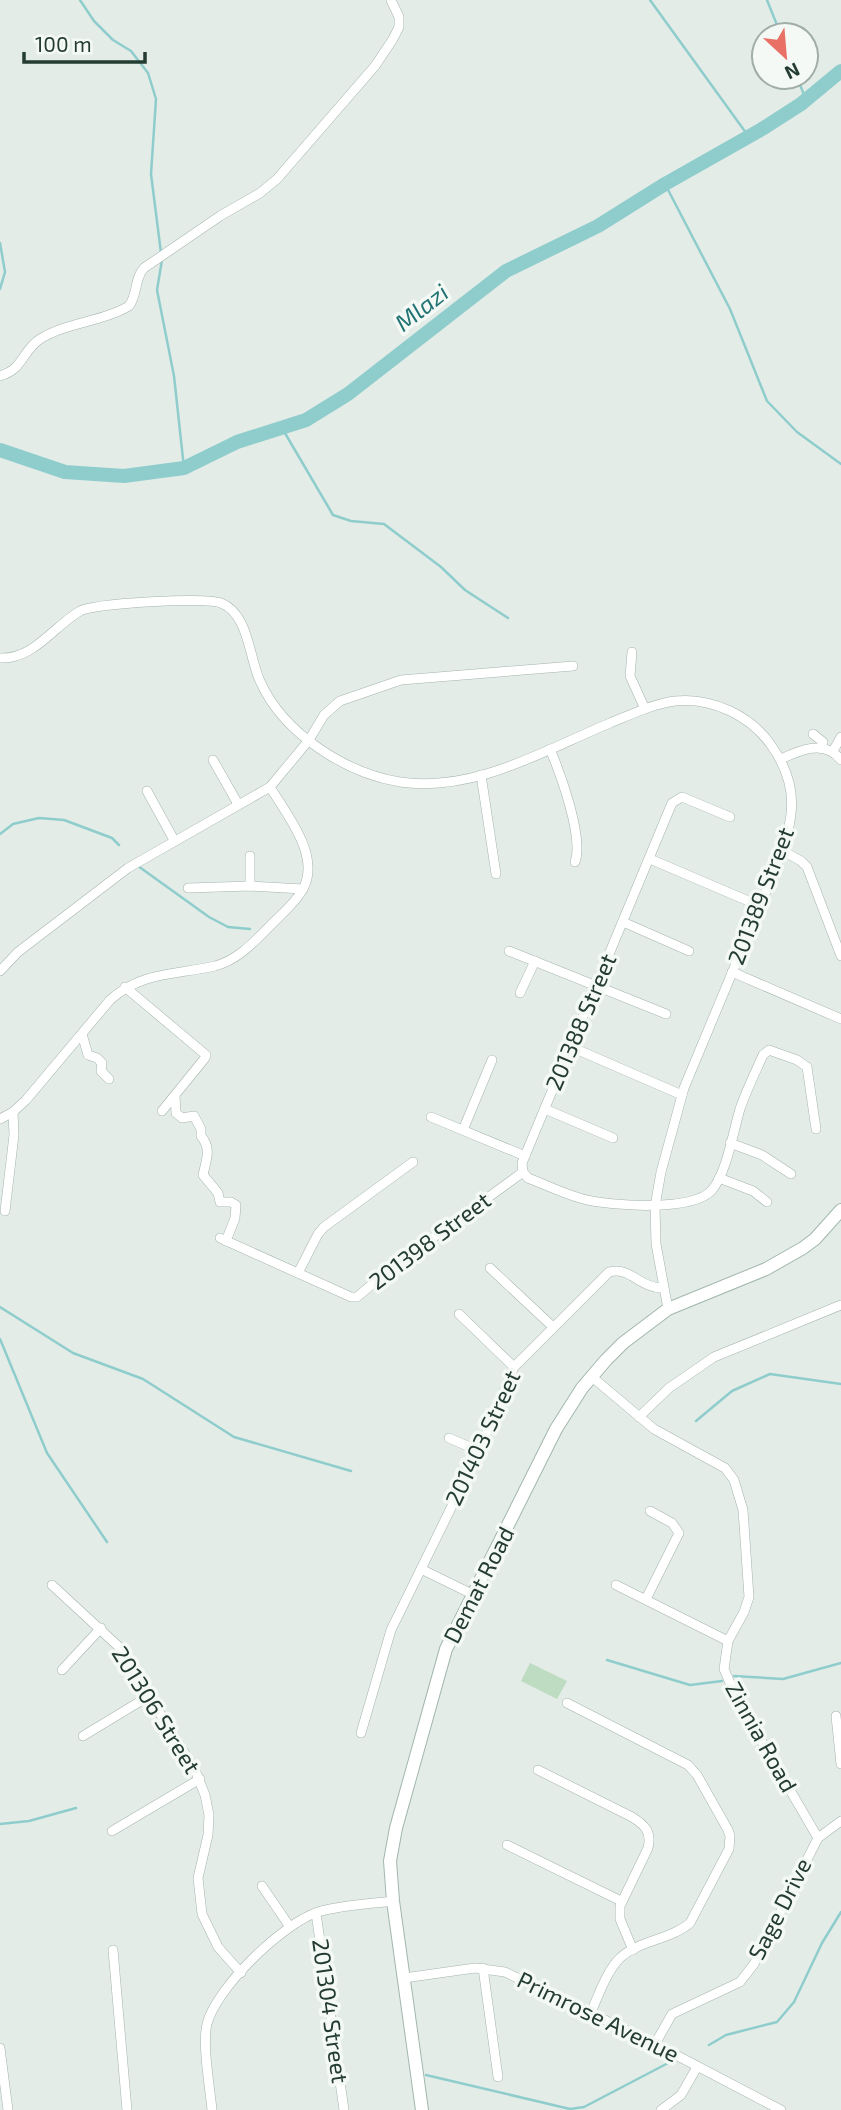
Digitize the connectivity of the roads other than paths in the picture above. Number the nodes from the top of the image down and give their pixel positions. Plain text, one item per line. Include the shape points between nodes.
1 (391, 0) edge
2 (0, 376) edge
3 (632, 652) dead end
4 (0, 658) edge
5 (573, 666) dead end
6 (645, 709) junction
7 (813, 734) dead end
8 (841, 737) edge
9 (309, 740) junction
10 (550, 748) junction
11 (821, 748) junction
12 (833, 751) junction
13 (780, 759) junction
14 (213, 760) dead end
15 (841, 760) edge
16 (481, 775) junction
17 (270, 787) junction
18 (147, 791) dead end
19 (238, 804) junction
20 (730, 817) dead end
21 (174, 840) junction
22 (782, 851) junction
23 (250, 856) dead end
24 (650, 859) junction
25 (575, 862) dead end
26 (496, 874) dead end
27 (250, 886) junction
28 (188, 888) dead end
29 (303, 889) junction
30 (760, 906) junction
31 (623, 922) junction
32 (509, 951) dead end
33 (689, 951) dead end
34 (841, 956) edge
35 (535, 961) junction
36 (0, 971) edge
37 (732, 972) junction
38 (597, 985) junction
39 (125, 988) junction
40 (520, 993) dead end
41 (666, 1014) dead end
42 (841, 1019) edge
43 (82, 1034) junction
44 (571, 1047) junction
45 (492, 1060) dead end
46 (109, 1079) dead end
47 (682, 1095) junction
48 (175, 1096) junction
49 (545, 1109) junction
50 (162, 1111) dead end
51 (13, 1112) junction
52 (431, 1118) dead end
53 (0, 1119) edge
54 (816, 1129) dead end
55 (463, 1130) junction
56 (613, 1138) dead end
57 (730, 1143) junction
58 (525, 1156) junction
59 (413, 1162) dead end
60 (523, 1172) junction
61 (791, 1174) dead end
62 (719, 1178) junction
63 (767, 1202) dead end
64 (655, 1206) junction
65 (841, 1210) edge
66 (5, 1211) dead end
67 (490, 1268) dead end
68 (298, 1273) junction
69 (663, 1289) junction
70 (841, 1305) edge
71 (668, 1309) junction
72 (459, 1314) dead end
73 (552, 1328) junction
74 (514, 1367) junction
75 (592, 1377) junction
76 (639, 1417) junction
77 (449, 1438) dead end
78 (479, 1451) junction
79 (650, 1511) dead end
80 (421, 1569) junction
81 (52, 1585) dead end
82 (616, 1585) dead end
83 (474, 1595) junction
84 (646, 1599) junction
85 (100, 1628) junction
86 (728, 1641) junction
87 (62, 1670) dead end
88 (149, 1696) junction
89 (567, 1703) dead end
90 (836, 1716) dead end
91 (361, 1733) dead end
92 (83, 1736) dead end
93 (841, 1764) edge
94 (538, 1770) dead end
95 (200, 1779) junction
96 (841, 1821) edge
97 (112, 1831) dead end
98 (818, 1838) junction
99 (507, 1845) dead end
100 (262, 1886) dead end
101 (621, 1900) junction
102 (393, 1901) junction
103 (316, 1913) junction
104 (290, 1927) junction
105 (113, 1950) dead end
106 (633, 1950) junction
107 (483, 1968) junction
108 (241, 1973) junction
109 (404, 1978) junction
110 (591, 2012) junction
111 (655, 2044) junction
112 (0, 2048) edge
113 (697, 2067) junction
114 (498, 2077) dead end
115 (8, 2110) edge
116 (127, 2110) edge
117 (212, 2110) edge
118 (344, 2110) edge
119 (422, 2110) edge
120 (661, 2110) edge
121 (781, 2110) edge

1 - 2 street via 399,17 393,40 277,179 144,268 129,306 54,331 32,346 19,367
3 - 6 street via 630,676
4 - 9 street, 201389 Street via 34,647 92,606 221,603 242,625 266,694
5 - 9 street via 394,681 331,707
6 - 10 street, 201389 Street
6 - 13 street, 201389 Street via 678,701 719,706 761,732
7 - 11 street via 823,742
8 - 12 street
9 - 16 street, 201389 Street via 340,762 392,781 448,783
9 - 17 street
10 - 16 street, 201389 Street
10 - 25 street via 566,790 578,850
11 - 12 street
11 - 13 street
12 - 15 street
13 - 22 street, 201389 Street via 792,801
14 - 19 street
16 - 26 street
17 - 19 street
17 - 29 street via 306,853 309,871
18 - 21 street
19 - 21 street
20 - 24 street, 201388 Street via 678,797
21 - 36 street via 128,868 18,952
22 - 30 street, 201389 Street
22 - 34 street via 807,867
23 - 27 street
24 - 30 street
24 - 31 street, 201388 Street
27 - 28 street
27 - 29 street
29 - 39 street via 229,961 145,978
30 - 37 street, 201389 Street
31 - 33 street
31 - 38 street, 201388 Street
32 - 35 street
35 - 38 street
35 - 40 street
37 - 42 street
37 - 47 street, 201389 Street
38 - 41 street
38 - 44 street, 201388 Street
39 - 43 street
39 - 48 street via 204,1052 205,1058
43 - 46 street via 88,1055 102,1063 101,1071
43 - 51 street
44 - 47 street
44 - 49 street, 201388 Street
45 - 55 street
47 - 64 street, 201389 Street
48 - 50 street
48 - 68 street, 201398 Street via 176,1114 194,1116 206,1142 208,1162 203,1175 220,1202 236,1205 235,1218 223,1239
49 - 56 street
49 - 58 street, 201388 Street
51 - 53 street
51 - 66 street
52 - 55 street
54 - 57 street via 807,1067 769,1050 741,1106
55 - 58 street
57 - 61 street via 762,1155
57 - 62 street
58 - 60 street, 201388 Street
59 - 68 street via 324,1227
60 - 64 street via 586,1200
60 - 68 street, 201398 Street via 357,1297
62 - 63 street via 753,1191
62 - 64 street via 711,1192 693,1202
64 - 69 street, 201389 Street via 656,1256
65 - 71 street, Demat Road via 815,1239 780,1262
67 - 73 street
69 - 71 street, 201389 Street
69 - 73 street, 201403 Street via 645,1286 619,1270 609,1272
70 - 76 street via 714,1357 669,1388
71 - 75 street, Demat Road via 623,1343
72 - 74 street
73 - 74 street, 201403 Street
74 - 78 street, 201403 Street
75 - 76 street, Zinnia Road
75 - 83 street, Demat Road via 556,1429
76 - 86 street, Zinnia Road via 670,1440 725,1468 737,1485 749,1597
77 - 78 street
78 - 80 street, 201403 Street
79 - 84 street via 673,1523 679,1533
80 - 83 street
80 - 91 street, 201403 Street via 391,1629
81 - 85 street, 201306 Street
82 - 84 street
83 - 102 street, Demat Road via 444,1657 396,1828 390,1861
84 - 86 street
85 - 87 street
85 - 88 street, 201306 Street via 118,1646
86 - 98 street, Zinnia Road via 724,1669 737,1699
88 - 92 street
88 - 95 street, 201306 Street
89 - 106 street via 688,1765 730,1836 729,1849 690,1923
90 - 93 street
94 - 101 street via 645,1826 648,1848
95 - 97 street
95 - 108 street, 201306 Street via 209,1826 198,1878 199,1901 212,1938
96 - 98 street, Sage Drive
98 - 111 street, Sage Drive via 746,1976 672,2014
99 - 101 street
100 - 104 street
101 - 106 street via 620,1919
102 - 103 street
102 - 109 street, Demat Road
103 - 104 street
103 - 118 street, 201304 Street
104 - 108 street
105 - 116 street
106 - 110 street via 615,1964
107 - 109 street, Primrose Avenue
107 - 110 street, Primrose Avenue via 516,1976
107 - 114 street
108 - 117 street via 219,1999 206,2028
109 - 119 street, Demat Road
110 - 111 street, Primrose Avenue
111 - 113 street, Primrose Avenue
112 - 115 street
113 - 120 street via 681,2095
113 - 121 street, Primrose Avenue

